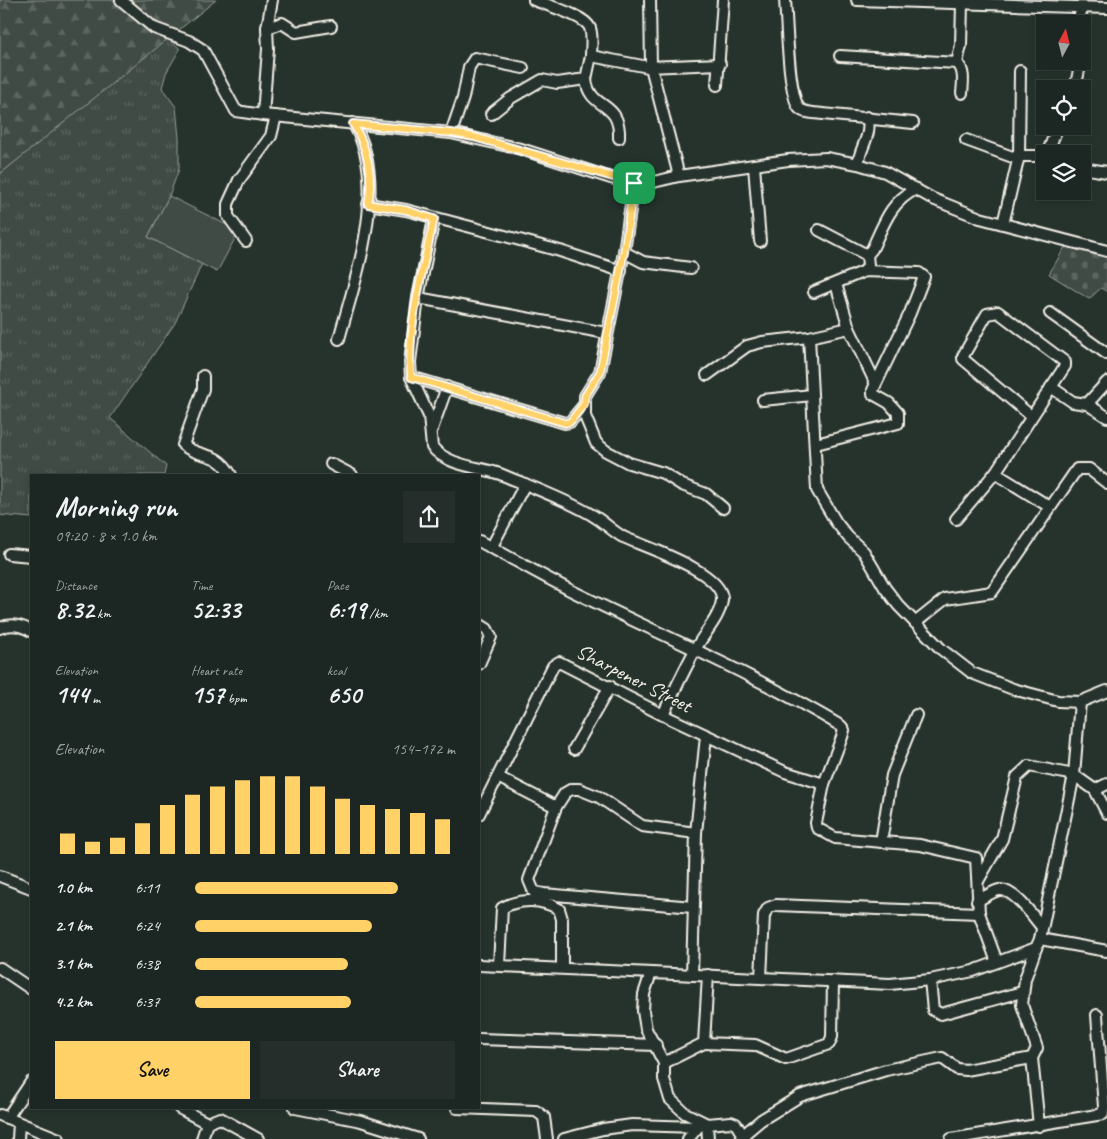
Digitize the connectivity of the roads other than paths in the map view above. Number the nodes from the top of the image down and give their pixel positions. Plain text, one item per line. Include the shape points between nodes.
1 (121, 0) edge
2 (272, 0) edge
3 (534, 0) edge
4 (650, 0) edge
5 (723, 0) edge
6 (786, 0) edge
7 (857, 0) edge
8 (959, 3) edge
9 (1083, 8) junction
10 (1107, 8) edge
11 (1080, 15) edge
12 (331, 26) dead end
13 (267, 28) junction
14 (591, 56) junction
15 (840, 56) dead end
16 (720, 64) junction
17 (957, 64) junction
18 (651, 67) junction
19 (523, 68) dead end
20 (1020, 71) dead end
21 (586, 79) junction
22 (717, 84) dead end
23 (962, 93) dead end
24 (491, 114) dead end
25 (263, 115) junction
26 (276, 116) junction
27 (867, 117) junction
28 (913, 123) dead end
29 (353, 124) junction
30 (451, 133) junction
31 (619, 138) dead end
32 (966, 140) dead end
33 (1036, 156) edge
34 (1018, 157) junction
35 (858, 164) junction
36 (754, 166) junction
37 (1091, 169) edge
38 (1107, 172) edge
39 (679, 176) junction
40 (634, 183) junction
41 (916, 189) junction
42 (368, 204) junction
43 (434, 219) junction
44 (1004, 224) junction
45 (819, 230) dead end
46 (246, 241) dead end
47 (760, 241) dead end
48 (1107, 251) edge
49 (624, 252) junction
50 (867, 255) junction
51 (635, 260) junction
52 (621, 268) junction
53 (691, 268) dead end
54 (865, 270) junction
55 (836, 284) junction
56 (814, 292) dead end
57 (418, 298) junction
58 (1050, 313) dead end
59 (849, 328) junction
60 (606, 333) junction
61 (809, 337) junction
62 (340, 338) dead end
63 (1107, 354) edge
64 (707, 375) dead end
65 (203, 376) dead end
66 (411, 377) junction
67 (875, 382) junction
68 (1107, 382) edge
69 (446, 387) junction
70 (1051, 387) junction
71 (812, 394) junction
72 (763, 400) dead end
73 (584, 404) junction
74 (1087, 404) junction
75 (1031, 416) junction
76 (1107, 418) edge
77 (432, 430) junction
78 (816, 444) junction
79 (331, 464) dead end
80 (995, 473) junction
81 (230, 474) edge
82 (350, 474) edge
83 (1107, 483) edge
84 (524, 484) junction
85 (1050, 507) junction
86 (724, 508) dead end
87 (956, 519) dead end
88 (480, 542) edge
89 (491, 548) junction
90 (9, 554) dead end
91 (30, 556) edge
92 (915, 623) junction
93 (480, 625) edge
94 (0, 628) edge
95 (30, 631) edge
96 (696, 648) junction
97 (480, 662) edge
98 (610, 686) junction
99 (1107, 691) edge
100 (1080, 702) junction
101 (663, 714) junction
102 (916, 715) dead end
103 (706, 736) junction
104 (574, 749) dead end
105 (1074, 776) junction
106 (498, 777) junction
107 (824, 784) junction
108 (1107, 784) edge
109 (1095, 790) junction
110 (484, 792) edge
111 (556, 806) junction
112 (480, 810) edge
113 (1107, 813) edge
114 (696, 833) junction
115 (882, 842) junction
116 (0, 876) edge
117 (978, 881) junction
118 (30, 888) edge
119 (977, 901) junction
120 (693, 907) junction
121 (979, 912) junction
122 (1041, 926) junction
123 (1038, 943) junction
124 (1107, 951) edge
125 (997, 962) junction
126 (480, 965) edge
127 (499, 965) junction
128 (0, 968) edge
129 (562, 968) junction
130 (651, 973) junction
131 (692, 975) junction
132 (708, 976) junction
133 (761, 978) junction
134 (930, 980) junction
135 (833, 981) junction
136 (30, 988) edge
137 (1022, 992) junction
138 (1097, 1015) dead end
139 (480, 1039) edge
140 (704, 1042) junction
141 (656, 1045) junction
142 (1032, 1058) junction
143 (664, 1063) junction
144 (30, 1083) edge
145 (181, 1109) edge
146 (300, 1109) edge
147 (480, 1109) edge
148 (4, 1117) edge
149 (19, 1123) junction
150 (207, 1123) junction
151 (703, 1125) junction
152 (1039, 1126) junction
153 (744, 1137) edge
154 (18, 1139) edge
155 (59, 1139) edge
156 (202, 1139) edge
157 (258, 1139) edge
158 (418, 1139) edge
159 (547, 1139) edge
160 (564, 1139) edge
161 (688, 1139) edge
162 (708, 1139) edge
163 (953, 1139) edge

1 - 25 street via 154,28 203,50 236,111
2 - 13 street
3 - 14 street via 588,24
4 - 18 street
5 - 16 street
6 - 27 street via 792,80 798,106 813,113
7 - 8 street
8 - 9 street
8 - 17 street via 962,45
9 - 10 street
9 - 11 street
12 - 13 street via 296,32 282,23
13 - 25 street
14 - 18 street
14 - 21 street
15 - 17 street
16 - 18 street
16 - 22 street
17 - 23 street via 963,76
18 - 39 street
19 - 30 street via 475,58 469,67
20 - 34 street
21 - 24 street via 556,83 542,80
21 - 31 street via 591,95 617,118
25 - 26 street
26 - 29 street
26 - 46 street via 271,136 239,180 228,204 228,216
27 - 28 street
27 - 35 street via 867,138
29 - 30 street
29 - 42 street via 367,159
30 - 40 street via 521,149
32 - 34 street
33 - 34 street
34 - 44 street
35 - 36 street via 826,158
35 - 41 street via 885,172
36 - 39 street
36 - 47 street
37 - 38 street
39 - 40 street via 656,183
40 - 49 street
41 - 44 street via 956,209
41 - 50 street via 895,204
42 - 43 street via 406,210
42 - 62 street
43 - 52 street
43 - 57 street
44 - 48 street
45 - 50 street
49 - 51 street
49 - 52 street
50 - 54 street
51 - 52 street
51 - 53 street
52 - 60 street
54 - 55 street
54 - 67 street via 924,277 910,313
55 - 56 street
55 - 59 street
57 - 60 street
57 - 66 street
58 - 63 street
59 - 61 street
59 - 67 street
60 - 73 street via 600,372 585,396
61 - 64 street via 748,346
61 - 71 street
65 - 81 street via 203,389 183,445 215,457
66 - 69 street
66 - 77 street
67 - 78 street via 873,394 889,403 898,413 898,423
68 - 74 street
69 - 73 street via 565,423 570,422
69 - 77 street
70 - 74 street via 1073,402
70 - 75 street
70 - 75 street via 1065,362 998,312 987,314 963,359
71 - 72 street
71 - 78 street
73 - 86 street via 585,416 596,443 606,451 706,494
74 - 76 street
75 - 80 street
77 - 84 street via 432,447 444,457
78 - 92 street via 815,482 820,496 848,537 864,552 885,588
79 - 82 street
80 - 85 street
80 - 87 street
83 - 85 street via 1090,469 1078,469
84 - 89 street
84 - 96 street via 593,515 621,536 712,580 719,587 722,599
85 - 92 street via 992,592 945,599
88 - 89 street
89 - 96 street via 569,589
90 - 91 street
92 - 100 street via 972,673 1034,696
93 - 97 street via 491,637
94 - 95 street via 8,624
96 - 101 street
96 - 107 street via 842,726 842,737
98 - 101 street, Sharpener Street
98 - 104 street
98 - 106 street, Sharpener Street via 567,664 559,662 553,666
99 - 100 street
100 - 105 street
101 - 103 street, Sharpener Street
102 - 115 street via 892,775
103 - 107 street, Sharpener Street via 785,772
103 - 114 street
105 - 109 street
105 - 117 street via 1029,766 1020,772 1002,839
105 - 122 street
106 - 110 street, Sharpener Street
106 - 111 street
107 - 115 street via 816,823 818,828 835,838
108 - 109 street
109 - 113 street
110 - 112 street, Sharpener Street
111 - 114 street via 565,793 580,789 600,797 642,826
111 - 120 street via 531,870 529,880 534,892
114 - 120 street
115 - 117 street via 920,845 972,856 978,862
116 - 118 street
117 - 119 street
119 - 121 street
119 - 122 street via 998,890 1005,890
120 - 131 street
121 - 125 street
121 - 133 street via 776,905 768,908 764,916
122 - 123 street
123 - 124 street
123 - 125 street
123 - 137 street
125 - 134 street
126 - 127 street
127 - 129 street
127 - 129 street via 502,908 523,901 545,903 559,909
128 - 136 street
129 - 130 street
130 - 131 street
130 - 141 street via 644,994 643,1011 646,1029
131 - 132 street
132 - 133 street
132 - 140 street
133 - 135 street
134 - 135 street via 890,984
134 - 137 street via 932,1010 941,1014
135 - 140 street via 832,1038 829,1044 786,1059 756,1045
137 - 142 street via 1022,1005 1037,1048
138 - 152 street via 1103,1114
139 - 141 street
140 - 143 street
141 - 143 street
142 - 152 street
142 - 153 street via 966,1070 957,1069 942,1058 886,1070 800,1096 761,1120
143 - 151 street via 664,1079 670,1099
144 - 148 street
145 - 150 street
146 - 158 street via 361,1120
147 - 159 street via 536,1111 544,1117
148 - 149 street
149 - 154 street
149 - 155 street
150 - 156 street
150 - 157 street via 220,1118
151 - 153 street via 731,1122 740,1127
151 - 160 street via 632,1125
151 - 161 street
151 - 162 street
152 - 163 street

